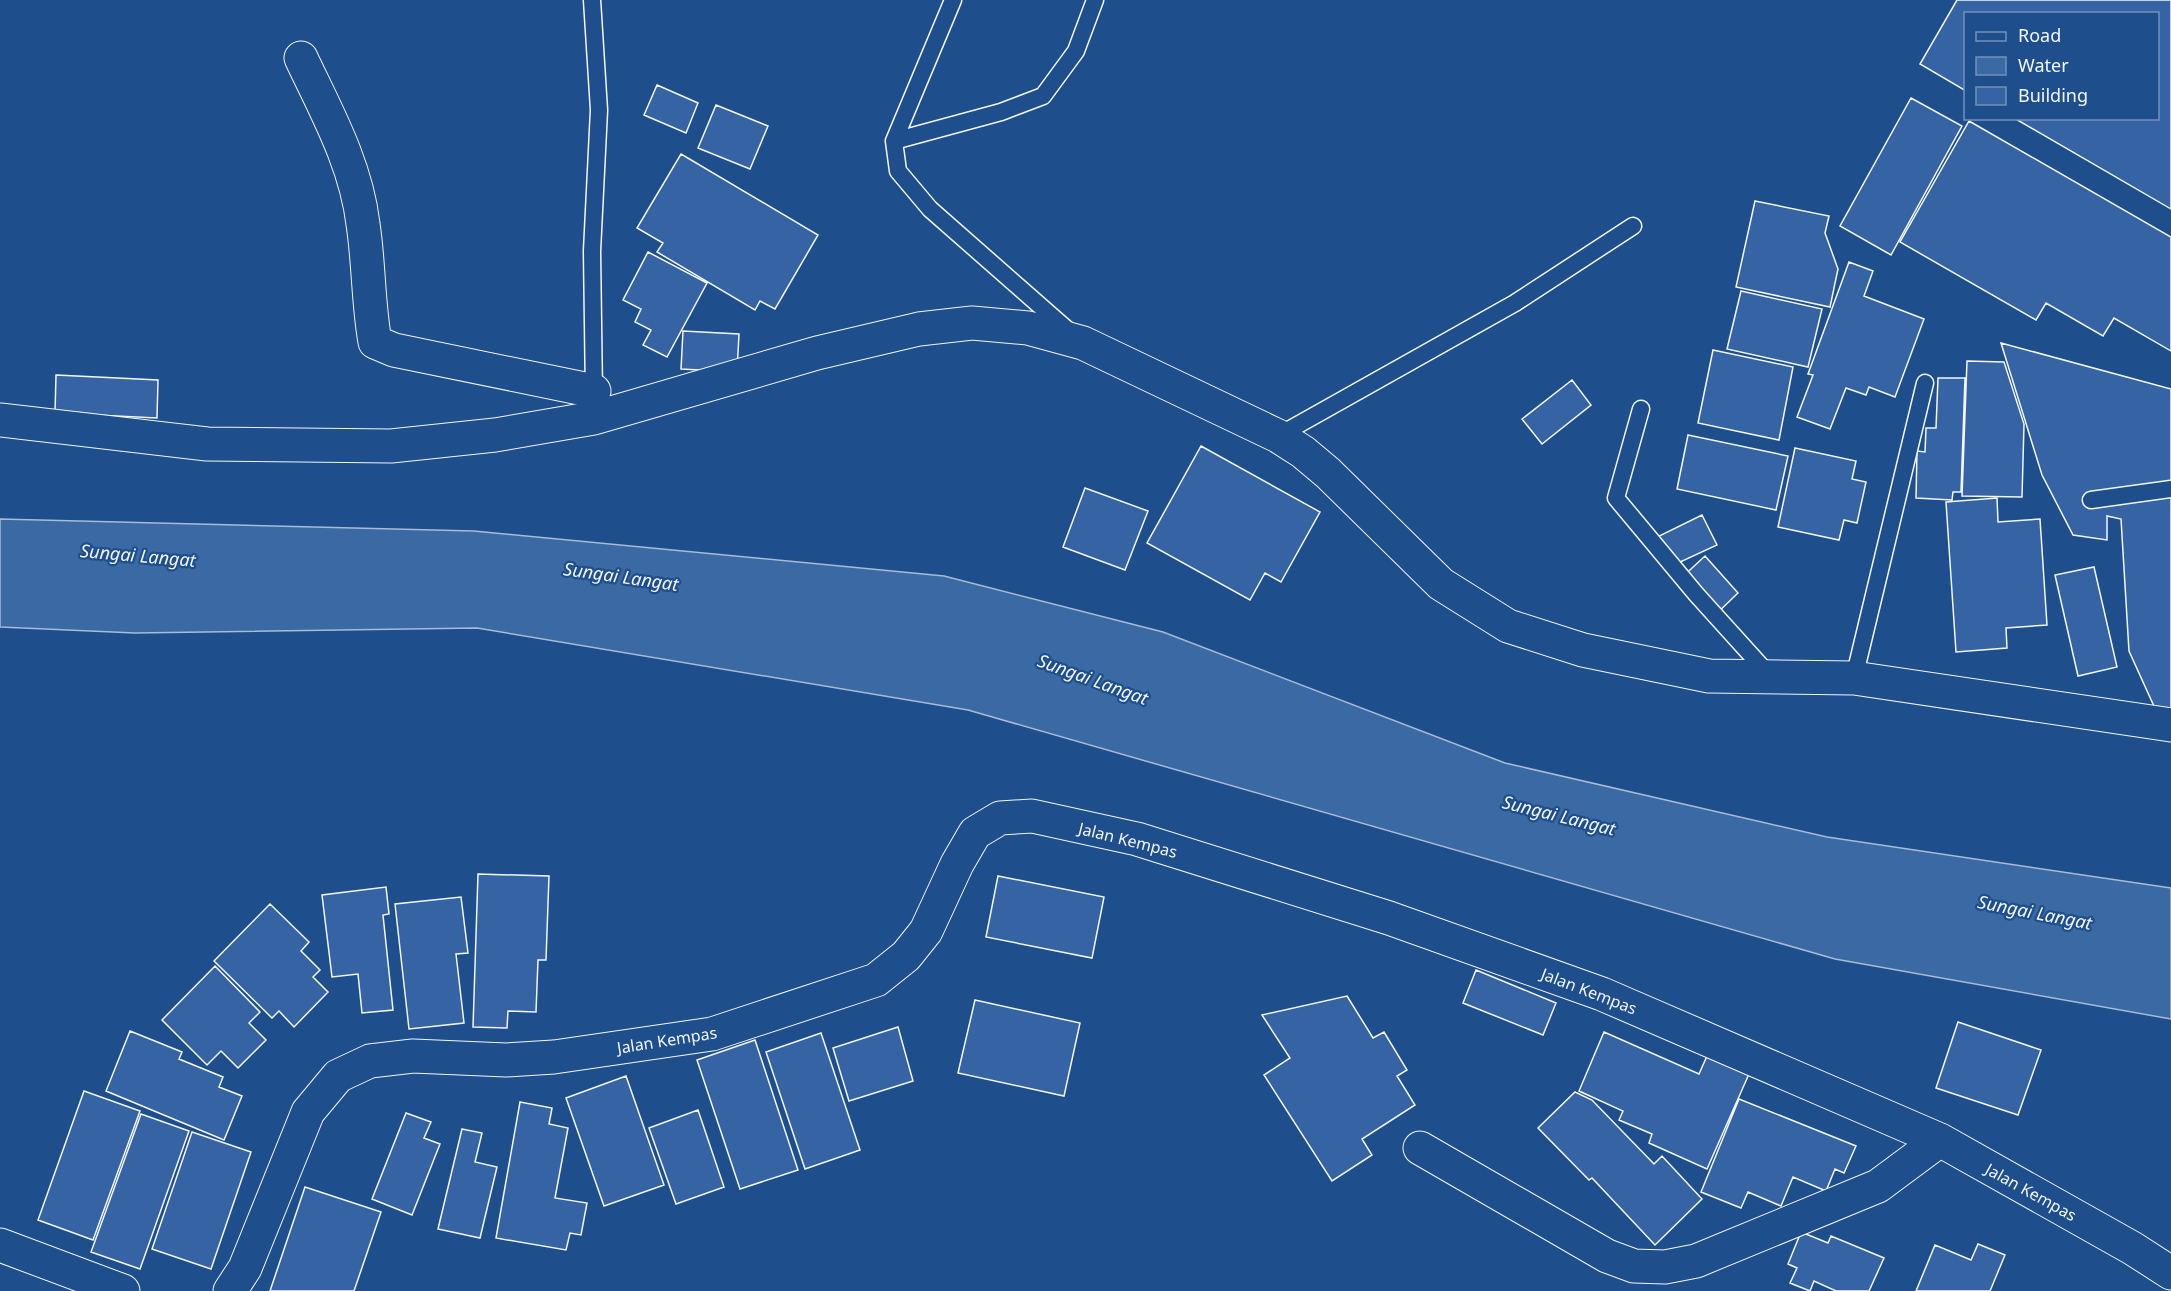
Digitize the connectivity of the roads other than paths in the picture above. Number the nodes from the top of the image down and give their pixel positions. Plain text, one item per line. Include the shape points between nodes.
1 (592, 0) edge
2 (952, 0) edge
3 (1095, 0) edge
4 (301, 58) dead end
5 (894, 141) junction
6 (1633, 226) dead end
7 (1083, 343) junction
8 (1924, 382) dead end
9 (594, 405) junction
10 (1641, 409) dead end
11 (0, 420) edge
12 (1278, 436) junction
13 (2171, 489) edge
14 (2091, 501) dead end
15 (1772, 678) junction
16 (1854, 678) junction
17 (2171, 725) edge
18 (1940, 1140) junction
19 (1420, 1148) dead end
20 (0, 1245) edge
21 (1696, 1261) junction
22 (2171, 1273) edge
23 (123, 1291) edge
24 (230, 1291) edge
25 (1672, 1291) edge

1 - 9 lane via 599,110 592,251
2 - 5 lane
3 - 5 lane via 1076,51 1043,96 1001,112
4 - 9 street via 344,148 363,222 375,342
5 - 7 lane via 898,171 930,209
6 - 12 lane via 1515,303
7 - 9 street via 1028,328 972,323 919,329
7 - 12 street
8 - 16 lane
9 - 11 street via 495,435 391,446 207,444
10 - 15 lane via 1616,498
12 - 15 street via 1328,473 1442,584 1508,626 1583,650 1708,676
13 - 14 lane
15 - 16 street
16 - 17 street
18 - 21 street via 1878,1186
18 - 22 street, Jalan Kempas
18 - 24 street, Jalan Kempas via 1602,994 1389,918 1137,839 1032,816 1000,818 975,834 926,931 906,956 876,980 712,1035 554,1057 413,1056 370,1061 338,1076 308,1112 245,1268
19 - 21 street via 1607,1256 1634,1266 1665,1267
20 - 23 street
21 - 25 street

